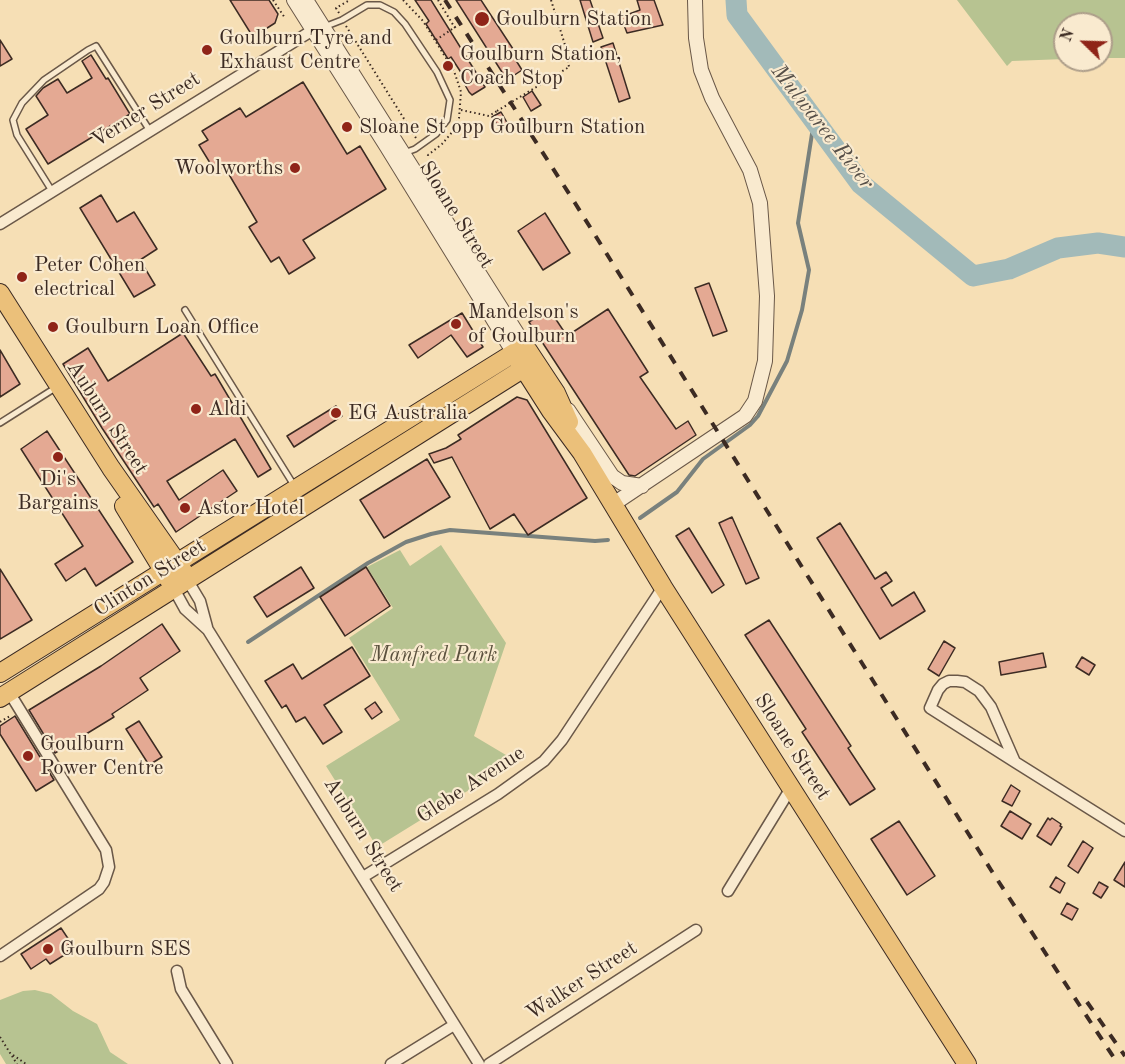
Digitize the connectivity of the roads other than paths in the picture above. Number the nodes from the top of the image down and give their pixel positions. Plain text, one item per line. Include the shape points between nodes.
1 (294, 0) edge
2 (306, 0) edge
3 (695, 0) edge
4 (372, 2) edge
5 (318, 29) junction
6 (150, 131) junction
7 (387, 147) junction
8 (413, 149) junction
9 (52, 191) junction
10 (0, 224) edge
11 (0, 293) edge
12 (0, 308) edge
13 (185, 310) dead end
14 (524, 357) junction
15 (52, 390) junction
16 (556, 393) junction
17 (0, 423) edge
18 (378, 448) junction
19 (582, 453) junction
20 (642, 486) junction
21 (296, 488) junction
22 (612, 505) junction
23 (171, 567) junction
24 (181, 585) junction
25 (663, 587) junction
26 (208, 630) junction
27 (0, 673) edge
28 (4, 695) edge
29 (1015, 762) junction
30 (791, 788) junction
31 (1125, 831) edge
32 (363, 877) junction
33 (728, 891) dead end
34 (696, 930) dead end
35 (0, 956) edge
36 (177, 971) dead end
37 (454, 1025) junction
38 (227, 1064) edge
39 (391, 1064) edge
40 (479, 1064) edge
41 (489, 1064) edge
42 (967, 1064) edge

1 - 5 street, Sloane Street
2 - 5 street, Sloane Street
3 - 20 street via 701,70 750,170 760,203 767,296 765,361 755,401 745,416
4 - 5 lane
4 - 8 lane via 388,8 405,24 447,91 447,120 436,134
5 - 6 street, Verner Street
5 - 7 street, Sloane Street
5 - 8 street, Sloane Street
6 - 9 street, Verner Street
6 - 9 lane via 96,46 44,80 15,115 14,130
7 - 8 lane
7 - 14 street, Sloane Street
8 - 14 street, Sloane Street via 413,168
9 - 10 street, Verner Street
11 - 23 main road, Auburn Street
12 - 15 main road, Auburn Street
13 - 21 lane
14 - 16 main road, Sloane Street
14 - 18 main road, Clinton Street
14 - 19 main road, Sloane Street
15 - 17 lane
15 - 23 main road, Auburn Street
16 - 19 main road, Sloane Street
16 - 20 street via 612,476 622,483
18 - 21 main road, Clinton Street
18 - 24 main road, Clinton Street
19 - 22 main road, Sloane Street
20 - 22 street
21 - 23 main road, Clinton Street
22 - 25 main road, Sloane Street
23 - 24 main road, Auburn Street
23 - 27 main road, Clinton Street
24 - 26 street, Auburn Street via 200,602
24 - 26 street, Auburn Street via 185,609
24 - 28 main road, Clinton Street
25 - 30 main road, Sloane Street
25 - 32 street, Glebe Avenue via 562,740 544,761
26 - 32 street, Auburn Street
28 - 35 street via 106,850 109,867 99,889
29 - 29 street via 930,708 944,684 965,682 979,691 991,707
29 - 31 street
30 - 33 street
30 - 42 main road, Sloane Street
32 - 37 street, Auburn Street
34 - 41 street, Walker Street
36 - 38 street via 181,989
37 - 39 street
37 - 40 street, Auburn Street

